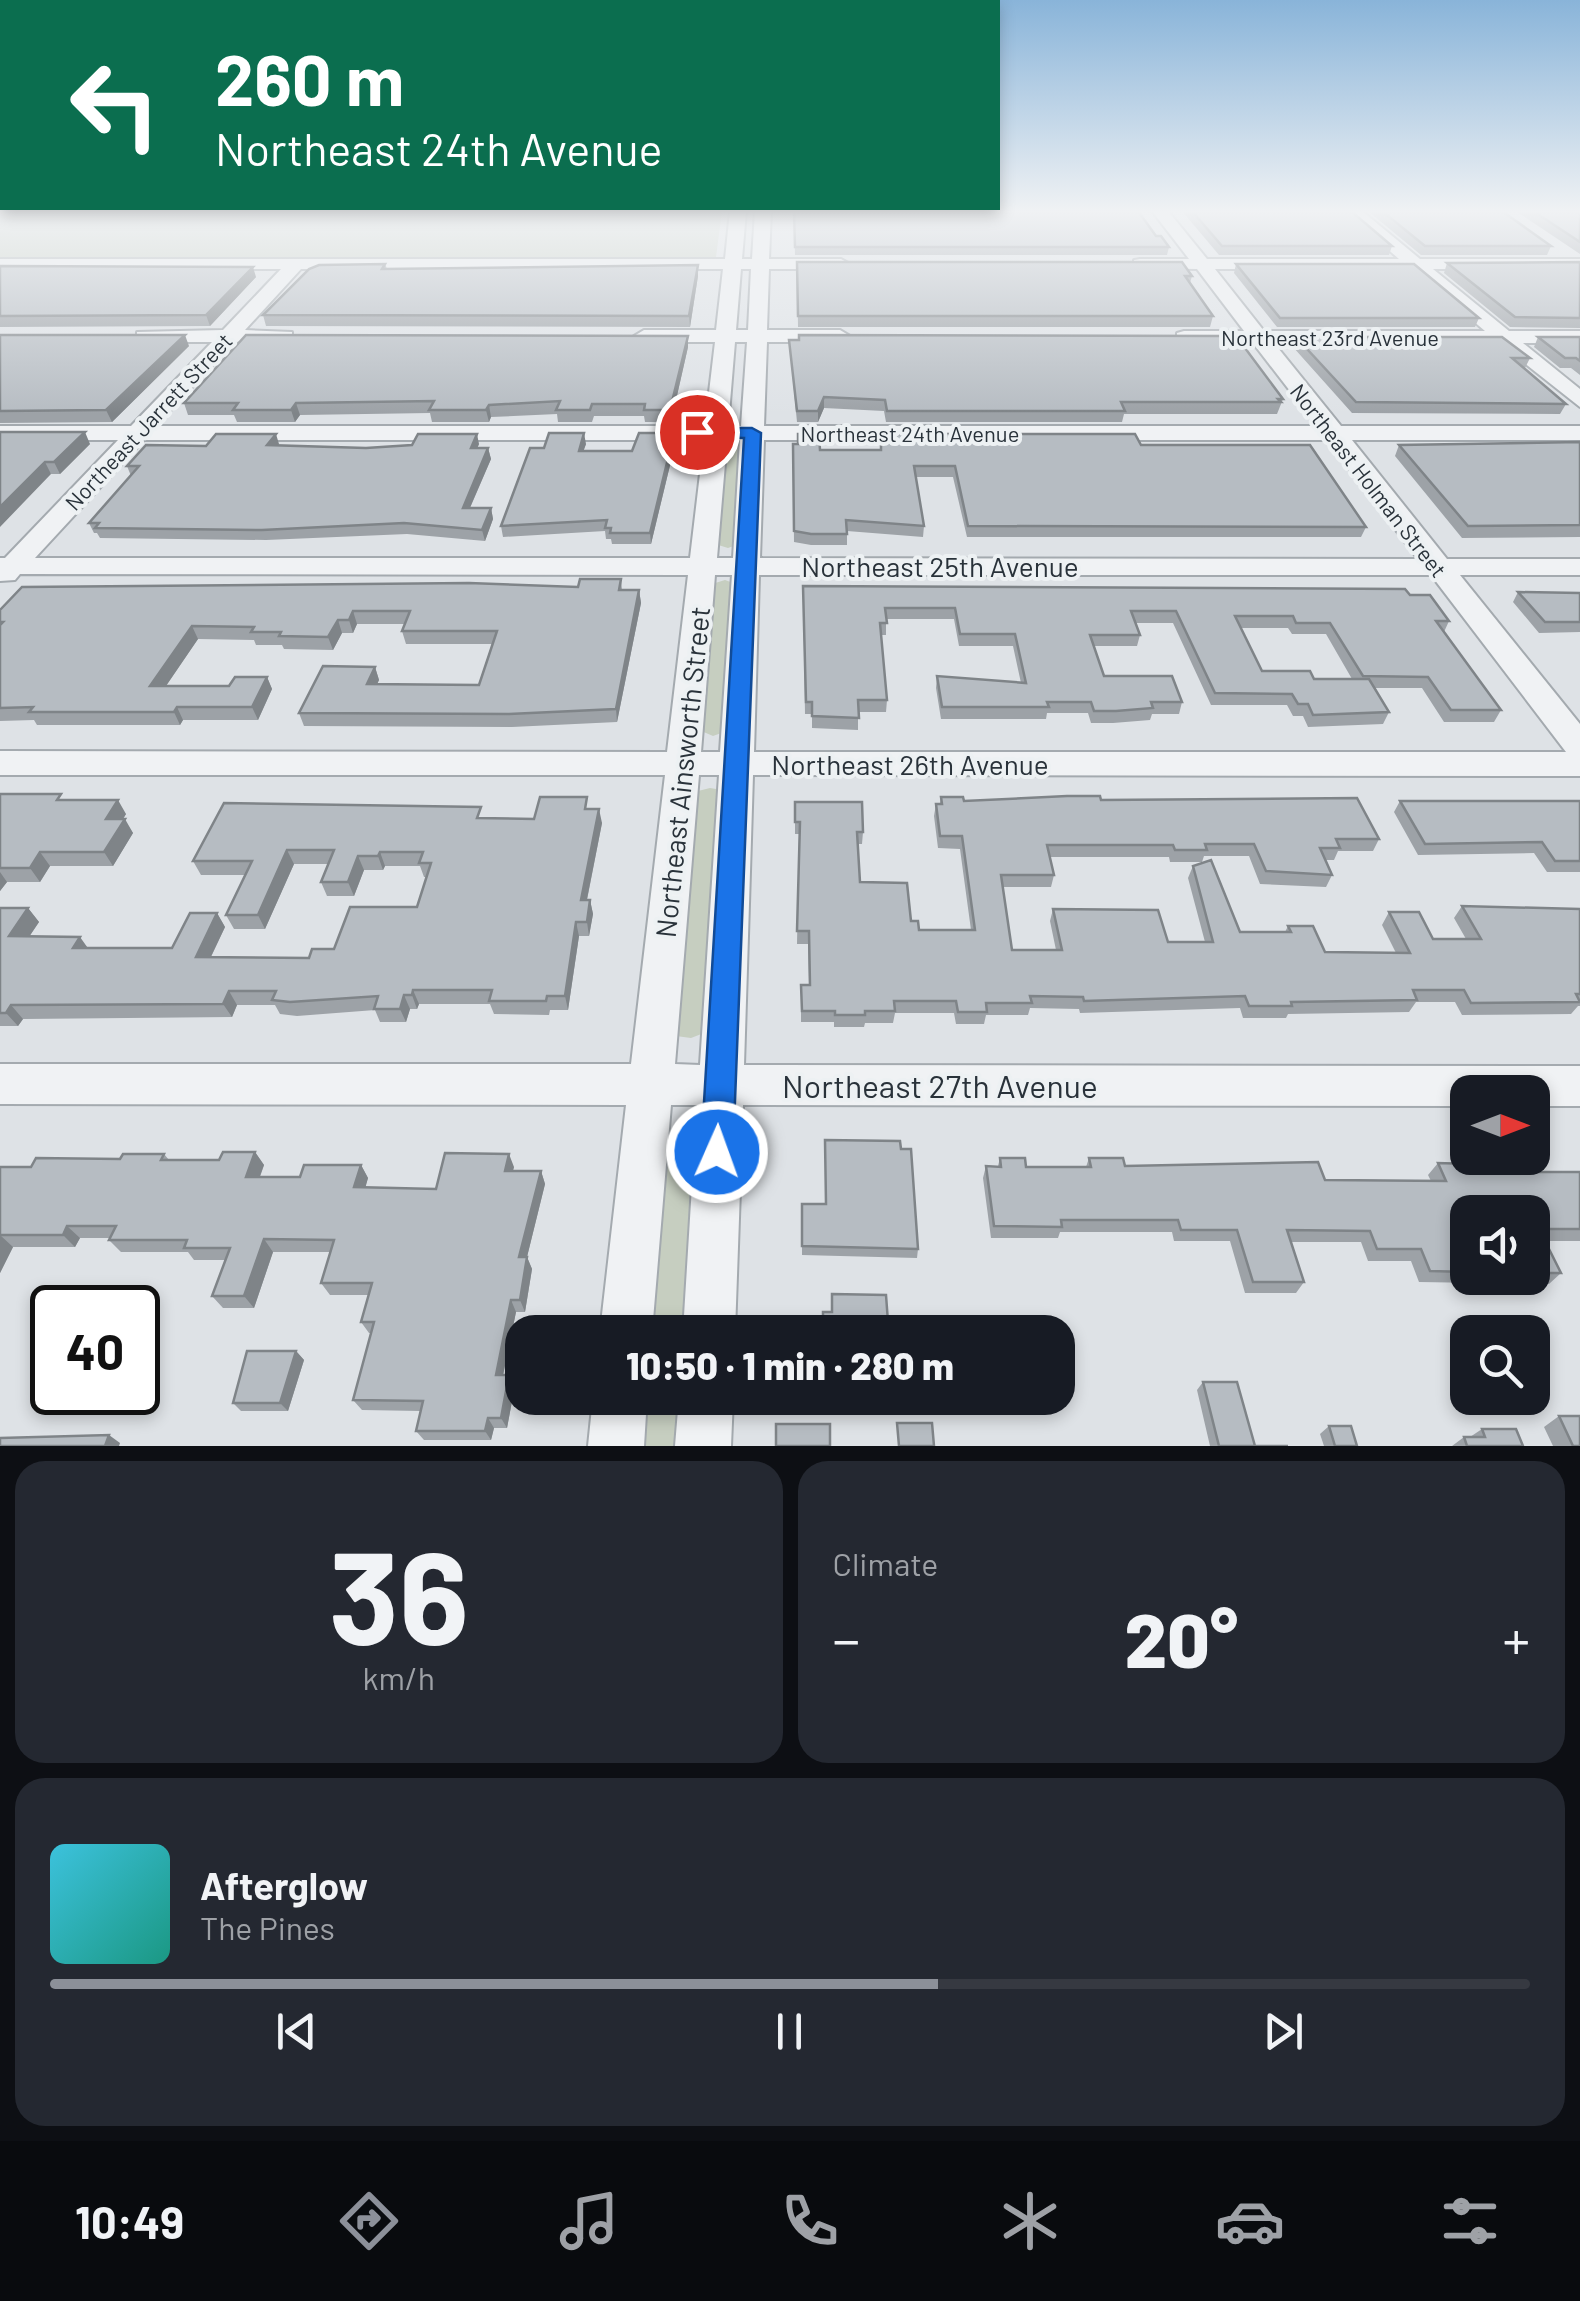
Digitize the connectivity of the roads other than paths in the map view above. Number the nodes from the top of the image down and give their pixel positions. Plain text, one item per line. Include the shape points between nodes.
1 (282, 278) edge
2 (746, 278) edge
3 (1210, 278) edge
4 (1433, 278) edge
5 (114, 336) edge
6 (228, 336) junction
7 (308, 336) edge
8 (627, 336) edge
9 (855, 336) edge
10 (741, 337) junction
11 (1160, 337) edge
12 (1256, 337) junction
13 (1504, 337) junction
14 (1580, 337) edge
15 (1580, 400) edge
16 (0, 432) edge
17 (716, 432) junction
18 (137, 433) junction
19 (752, 433) junction
20 (1332, 433) junction
21 (1580, 433) edge
22 (702, 566) junction
23 (745, 566) junction
24 (1437, 566) junction
25 (1580, 566) edge
26 (4, 570) edge
27 (1580, 747) edge
28 (0, 763) edge
29 (683, 764) junction
30 (736, 764) junction
31 (1580, 764) edge
32 (0, 1084) edge
33 (650, 1084) junction
34 (720, 1084) junction
35 (1580, 1086) edge
36 (628, 1315) edge
37 (709, 1315) edge
38 (619, 1415) edge
39 (705, 1415) edge
40 (616, 1446) edge
41 (703, 1446) edge

1 - 6 street, Northeast Jarrett Street
2 - 10 street, Northeast Ainsworth Street
3 - 12 street, Northeast Holman Street
4 - 13 street
5 - 6 street
6 - 7 street
6 - 18 street, Northeast Jarrett Street
8 - 10 street
9 - 10 street
10 - 17 street, Northeast Ainsworth Street
10 - 19 street, Northeast Ainsworth Street
11 - 12 street, Northeast 23rd Avenue
12 - 13 street, Northeast 23rd Avenue
12 - 20 street, Northeast Holman Street
13 - 14 street, Northeast 23rd Avenue
13 - 15 street
16 - 18 street, Northeast 24th Avenue
17 - 18 street, Northeast 24th Avenue
17 - 19 street, Northeast 24th Avenue
17 - 22 street, Northeast Ainsworth Street
18 - 26 street, Northeast Jarrett Street
19 - 20 street, Northeast 24th Avenue
19 - 23 street, Northeast Ainsworth Street
20 - 21 street, Northeast 24th Avenue
20 - 24 street, Northeast Holman Street
22 - 23 street, Northeast 25th Avenue
22 - 26 street, Northeast 25th Avenue
22 - 29 street, Northeast Ainsworth Street
23 - 24 street, Northeast 25th Avenue
23 - 30 street, Northeast Ainsworth Street
24 - 25 street, Northeast 25th Avenue
24 - 27 street, Northeast Holman Street
28 - 29 street, Northeast 26th Avenue
29 - 30 street, Northeast 26th Avenue
29 - 33 street, Northeast Ainsworth Street
30 - 31 street, Northeast 26th Avenue
30 - 34 street, Northeast Ainsworth Street
32 - 33 street, Northeast 27th Avenue
33 - 34 street, Northeast 27th Avenue
33 - 36 street, Northeast Ainsworth Street
34 - 35 street, Northeast 27th Avenue
34 - 37 street, Northeast Ainsworth Street
38 - 40 street
39 - 41 street

